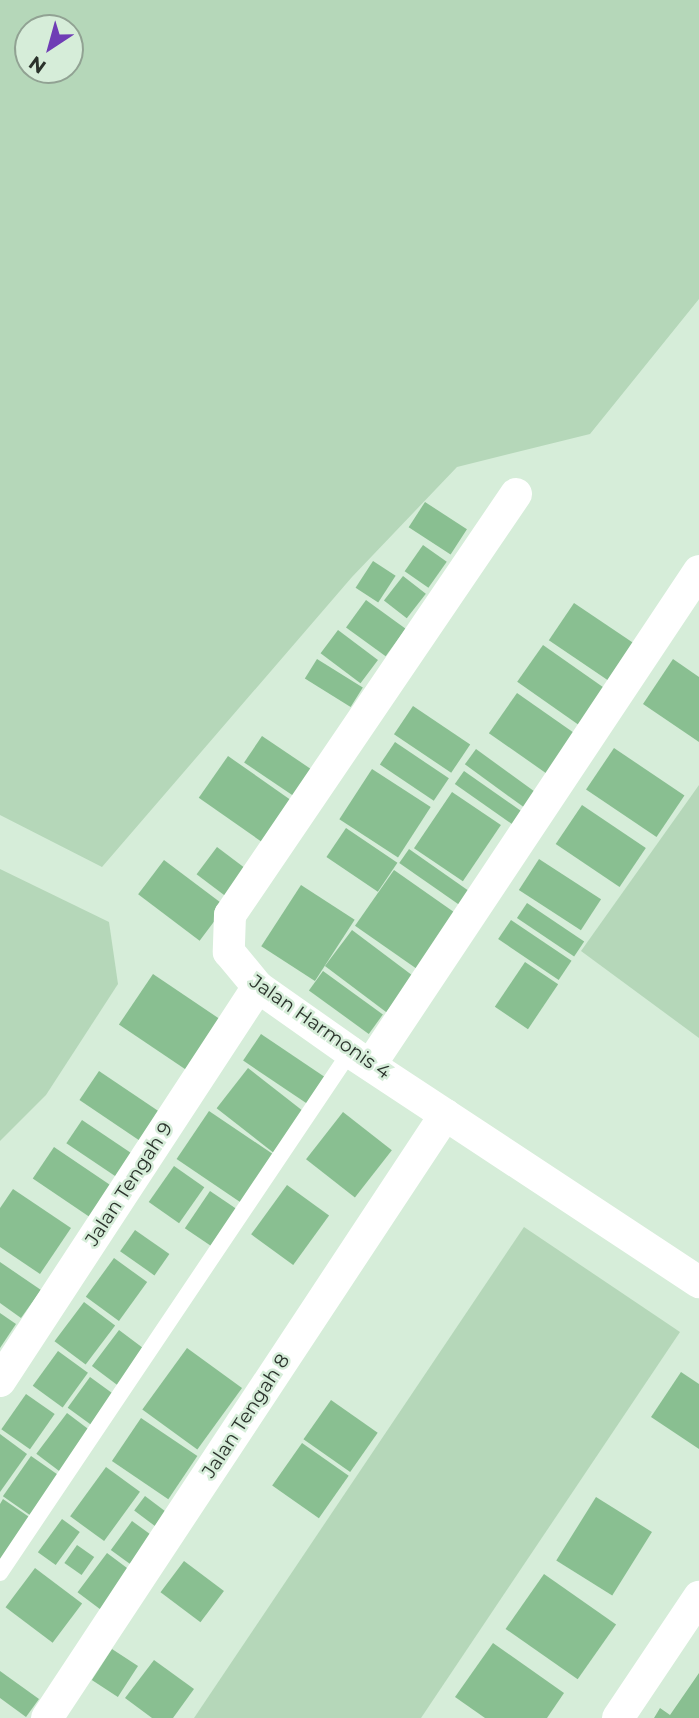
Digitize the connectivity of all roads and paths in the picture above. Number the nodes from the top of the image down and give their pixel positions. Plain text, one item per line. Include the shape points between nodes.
1 (516, 494) dead end
2 (699, 571) edge
3 (258, 987) junction
4 (361, 1058) junction
5 (446, 1115) junction
6 (699, 1282) edge
7 (0, 1381) edge
8 (0, 1573) edge
9 (699, 1597) edge
10 (47, 1718) edge
11 (618, 1718) edge

1 - 3 street, Jalan Harmonis 4 via 230,915 229,951
2 - 4 street
3 - 4 street, Jalan Harmonis 4
3 - 7 street, Jalan Tengah 9
4 - 5 street, Jalan Harmonis 4
4 - 8 lane
5 - 6 street, Jalan Harmonis 4
5 - 10 street, Jalan Tengah 8
9 - 11 street

